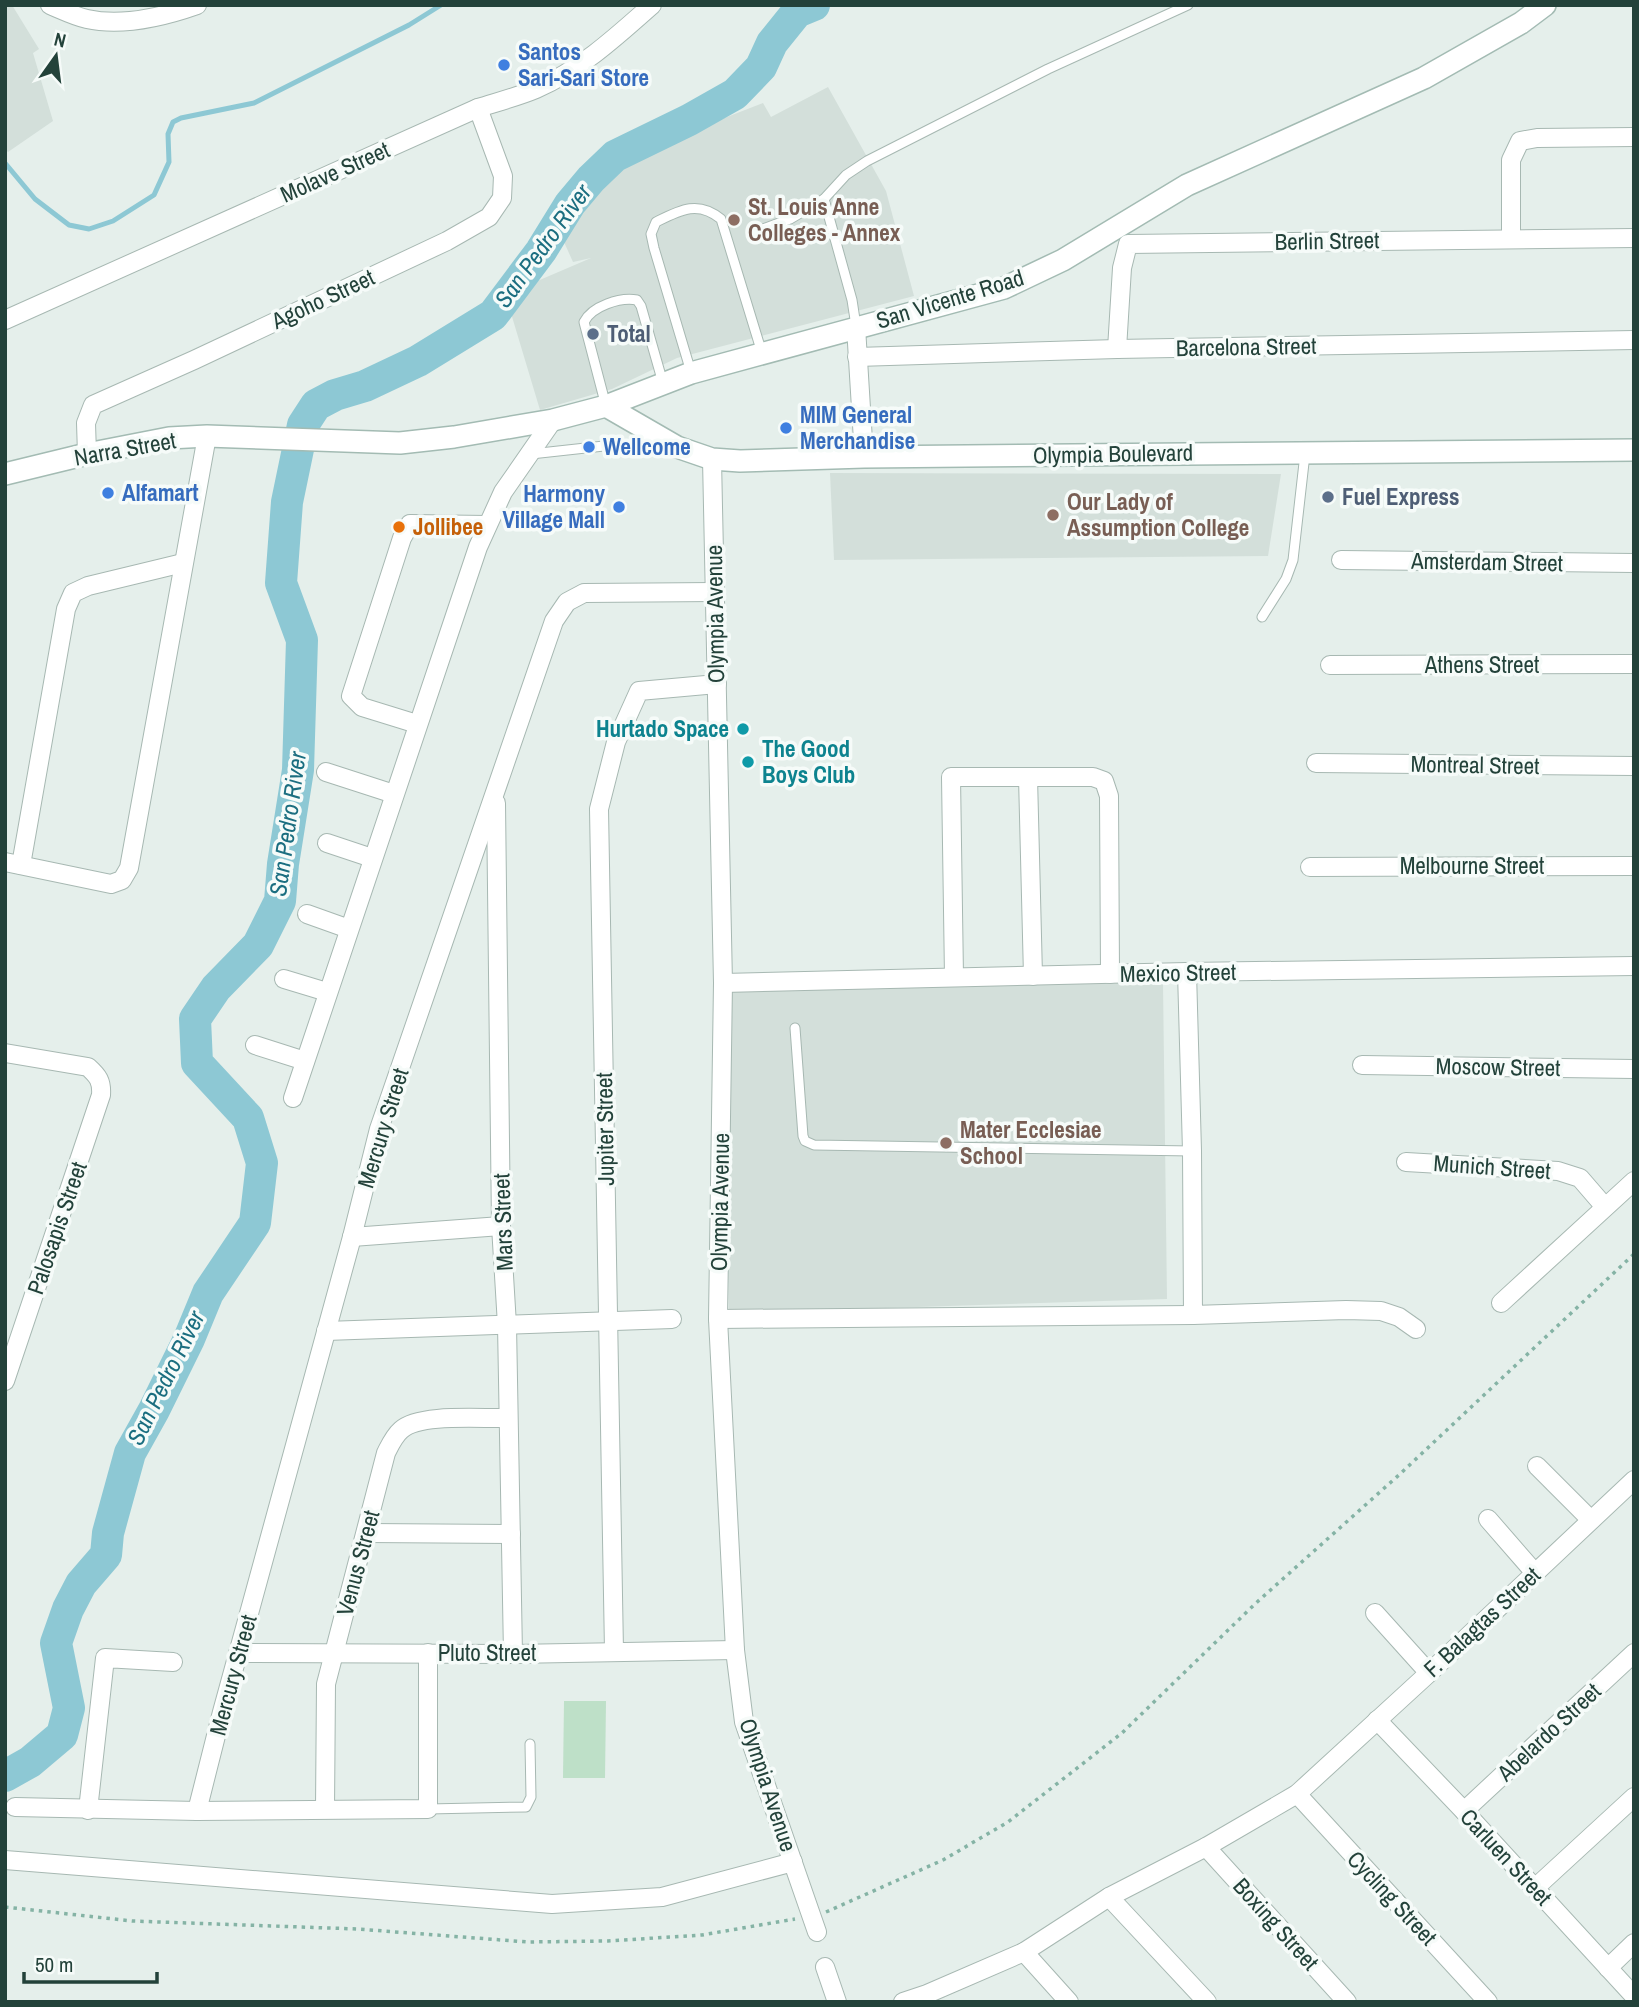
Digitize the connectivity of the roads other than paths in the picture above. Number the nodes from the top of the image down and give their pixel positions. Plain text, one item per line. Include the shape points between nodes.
1 (50, 5) edge
2 (197, 5) edge
3 (652, 5) edge
4 (1188, 5) edge
5 (1545, 5) edge
6 (89, 12) edge
7 (478, 108) junction
8 (1634, 137) edge
9 (824, 199) junction
10 (764, 229) dead end
11 (1634, 237) edge
12 (1511, 239) junction
13 (5, 320) edge
14 (856, 327) junction
15 (1634, 340) edge
16 (1117, 349) junction
17 (762, 353) junction
18 (857, 357) junction
19 (691, 373) junction
20 (663, 383) junction
21 (606, 405) junction
22 (553, 420) junction
23 (207, 436) junction
24 (346, 442) joint
25 (613, 444) dead end
26 (1634, 450) edge
27 (1305, 452) junction
28 (88, 454) junction
29 (529, 455) junction
30 (864, 457) junction
31 (712, 459) junction
32 (5, 474) edge
33 (487, 525) junction
34 (1341, 560) dead end
35 (1634, 563) edge
36 (183, 564) junction
37 (715, 592) junction
38 (1262, 617) dead end
39 (1634, 664) edge
40 (1331, 665) dead end
41 (717, 684) junction
42 (417, 724) junction
43 (1316, 763) dead end
44 (1634, 766) edge
45 (326, 772) dead end
46 (1028, 777) junction
47 (496, 791) junction
48 (394, 794) junction
49 (327, 843) dead end
50 (372, 858) junction
51 (13, 864) edge
52 (1634, 866) edge
53 (1310, 867) dead end
54 (307, 914) dead end
55 (349, 929) junction
56 (1634, 966) edge
57 (1187, 972) junction
58 (1110, 974) junction
59 (1033, 976) junction
60 (954, 977) junction
61 (284, 979) dead end
62 (723, 983) junction
63 (327, 992) junction
64 (795, 1028) dead end
65 (256, 1045) dead end
66 (5, 1053) edge
67 (305, 1061) junction
68 (1363, 1065) dead end
69 (1634, 1069) edge
70 (293, 1098) dead end
71 (1192, 1151) junction
72 (1406, 1162) dead end
73 (1634, 1181) edge
74 (1605, 1207) junction
75 (501, 1226) junction
76 (352, 1237) junction
77 (1501, 1303) dead end
78 (1193, 1315) junction
79 (672, 1319) dead end
80 (718, 1319) junction
81 (608, 1322) junction
82 (508, 1325) junction
83 (1416, 1329) dead end
84 (326, 1331) junction
85 (5, 1381) edge
86 (508, 1418) junction
87 (1537, 1466) dead end
88 (1634, 1480) edge
89 (1488, 1519) dead end
90 (1591, 1520) junction
91 (367, 1533) junction
92 (512, 1534) junction
93 (1535, 1573) junction
94 (1375, 1614) dead end
95 (735, 1650) junction
96 (614, 1651) junction
97 (239, 1653) junction
98 (333, 1653) junction
99 (428, 1653) junction
100 (1634, 1653) edge
101 (513, 1654) junction
102 (173, 1662) dead end
103 (1429, 1673) junction
104 (1377, 1720) junction
105 (530, 1744) dead end
106 (1297, 1794) junction
107 (1634, 1797) edge
108 (15, 1807) dead end
109 (325, 1809) junction
110 (428, 1809) junction
111 (88, 1810) junction
112 (197, 1811) junction
113 (1464, 1811) junction
114 (1206, 1847) junction
115 (9, 1861) edge
116 (793, 1862) junction
117 (1535, 1888) junction
118 (1110, 1897) junction
119 (814, 1924) road end
120 (1634, 1943) edge
121 (1024, 1952) junction
122 (825, 1967) dead end
123 (1608, 1968) junction
124 (1634, 1996) edge
125 (930, 1998) edge
126 (837, 2002) edge
127 (903, 2002) edge
128 (1069, 2002) edge
129 (1207, 2002) edge
130 (1347, 2002) edge
131 (1488, 2002) edge

1 - 6 street
2 - 6 street via 121,22
3 - 7 street, Molave Street via 565,74
4 - 9 lane via 1048,69 867,161
5 - 14 main road, San Vicente Road via 1424,78 1187,185 1039,272 1004,288
7 - 13 street, Molave Street
7 - 28 street, Agoho Street via 503,176 502,198 489,217 435,247 93,405 86,423
8 - 12 street via 1520,141 1511,160
9 - 10 lane
9 - 14 lane
11 - 12 street, Berlin Street
12 - 16 street, Berlin Street via 1128,244
14 - 17 main road, San Vicente Road
14 - 18 street
15 - 16 street, Barcelona Street
16 - 18 street, Barcelona Street
17 - 19 main road, San Vicente Road
17 - 19 lane via 721,219 698,207 676,212 656,222 651,234
18 - 30 street
19 - 20 main road, San Vicente Road
20 - 21 main road, San Vicente Road
20 - 21 lane via 637,300 627,298 596,309 584,322
21 - 22 main road, San Vicente Road
21 - 31 main road, Olympia Boulevard via 677,447
22 - 24 main road, San Vicente Road via 400,443
22 - 29 street
23 - 24 main road, Narra Street
23 - 28 main road, Narra Street via 169,438
23 - 36 street
25 - 29 lane
26 - 27 main road, Olympia Boulevard
27 - 30 main road, Olympia Boulevard
27 - 38 lane via 1293,560
28 - 32 main road, Narra Street
29 - 33 street
30 - 31 main road, Olympia Boulevard
31 - 37 street, Olympia Avenue
33 - 42 street
33 - 42 street via 410,524 402,538 351,696 362,707
34 - 35 street, Amsterdam Street
36 - 51 street via 73,593
36 - 51 street via 129,868 122,880 111,884
37 - 41 street, Olympia Avenue
37 - 47 street, Mercury Street via 584,593 566,602 554,621
39 - 40 street, Athens Street
41 - 62 street, Olympia Avenue
41 - 81 street, Jupiter Street via 639,691 617,742 599,808
42 - 48 street
43 - 44 street, Montreal Street
45 - 48 street
46 - 58 street via 1104,781 1109,796
46 - 59 street
46 - 60 street via 951,777
47 - 75 street, Mars Street
47 - 76 street, Mercury Street via 379,1129
48 - 50 street
49 - 50 street
50 - 55 street
52 - 53 street, Melbourne Street
54 - 55 street
55 - 63 street
56 - 57 street, Mexico Street
57 - 58 street, Mexico Street
57 - 71 street
58 - 59 street, Mexico Street
59 - 60 street, Mexico Street
60 - 62 street, Mexico Street
61 - 63 street
62 - 80 street, Olympia Avenue
63 - 67 street
64 - 71 lane via 803,1136 814,1145
65 - 67 street
66 - 85 street, Palosapis Street via 88,1068 102,1085
67 - 70 street
68 - 69 street, Moscow Street
71 - 78 street
72 - 74 street, Munich Street via 1559,1171 1580,1178
73 - 74 street
74 - 77 street
75 - 76 street
75 - 82 street, Mars Street
76 - 84 street, Mercury Street
78 - 80 street
78 - 83 street via 1381,1311
79 - 81 street
80 - 95 street, Olympia Avenue
81 - 82 street
81 - 96 street, Jupiter Street
82 - 84 street
82 - 86 street, Mars Street
84 - 97 street, Mercury Street
86 - 91 street, Venus Street via 430,1420 402,1428 386,1453
86 - 92 street, Mars Street
87 - 90 street
88 - 90 street, F. Balagtas Street
89 - 93 street
90 - 93 street, F. Balagtas Street
91 - 92 street
91 - 98 street, Venus Street
92 - 101 street, Mars Street
93 - 103 street, F. Balagtas Street
94 - 103 street
95 - 96 street, Pluto Street
95 - 116 street, Olympia Avenue via 744,1722
96 - 101 street, Pluto Street
97 - 98 street, Pluto Street
97 - 112 street, Mercury Street
98 - 99 street, Pluto Street
98 - 109 street, Venus Street via 326,1684
99 - 101 street, Pluto Street
99 - 110 street
100 - 113 street, Abelardo Street
102 - 111 street via 105,1658
103 - 104 street, F. Balagtas Street
104 - 106 street, F. Balagtas Street
104 - 113 street, Carluen Street
105 - 110 lane via 531,1797 526,1807
106 - 114 street
106 - 131 street, Cycling Street
107 - 117 street
108 - 111 street
109 - 110 street
109 - 112 street
111 - 112 street
113 - 117 street, Carluen Street
114 - 118 street
114 - 130 street, Boxing Street
115 - 116 street via 552,1904 662,1897
116 - 119 street, Olympia Avenue
117 - 123 street, Carluen Street
118 - 121 street
118 - 129 street
120 - 123 street
121 - 125 street
121 - 128 street
122 - 126 street
123 - 124 street, Carluen Street
125 - 127 street

